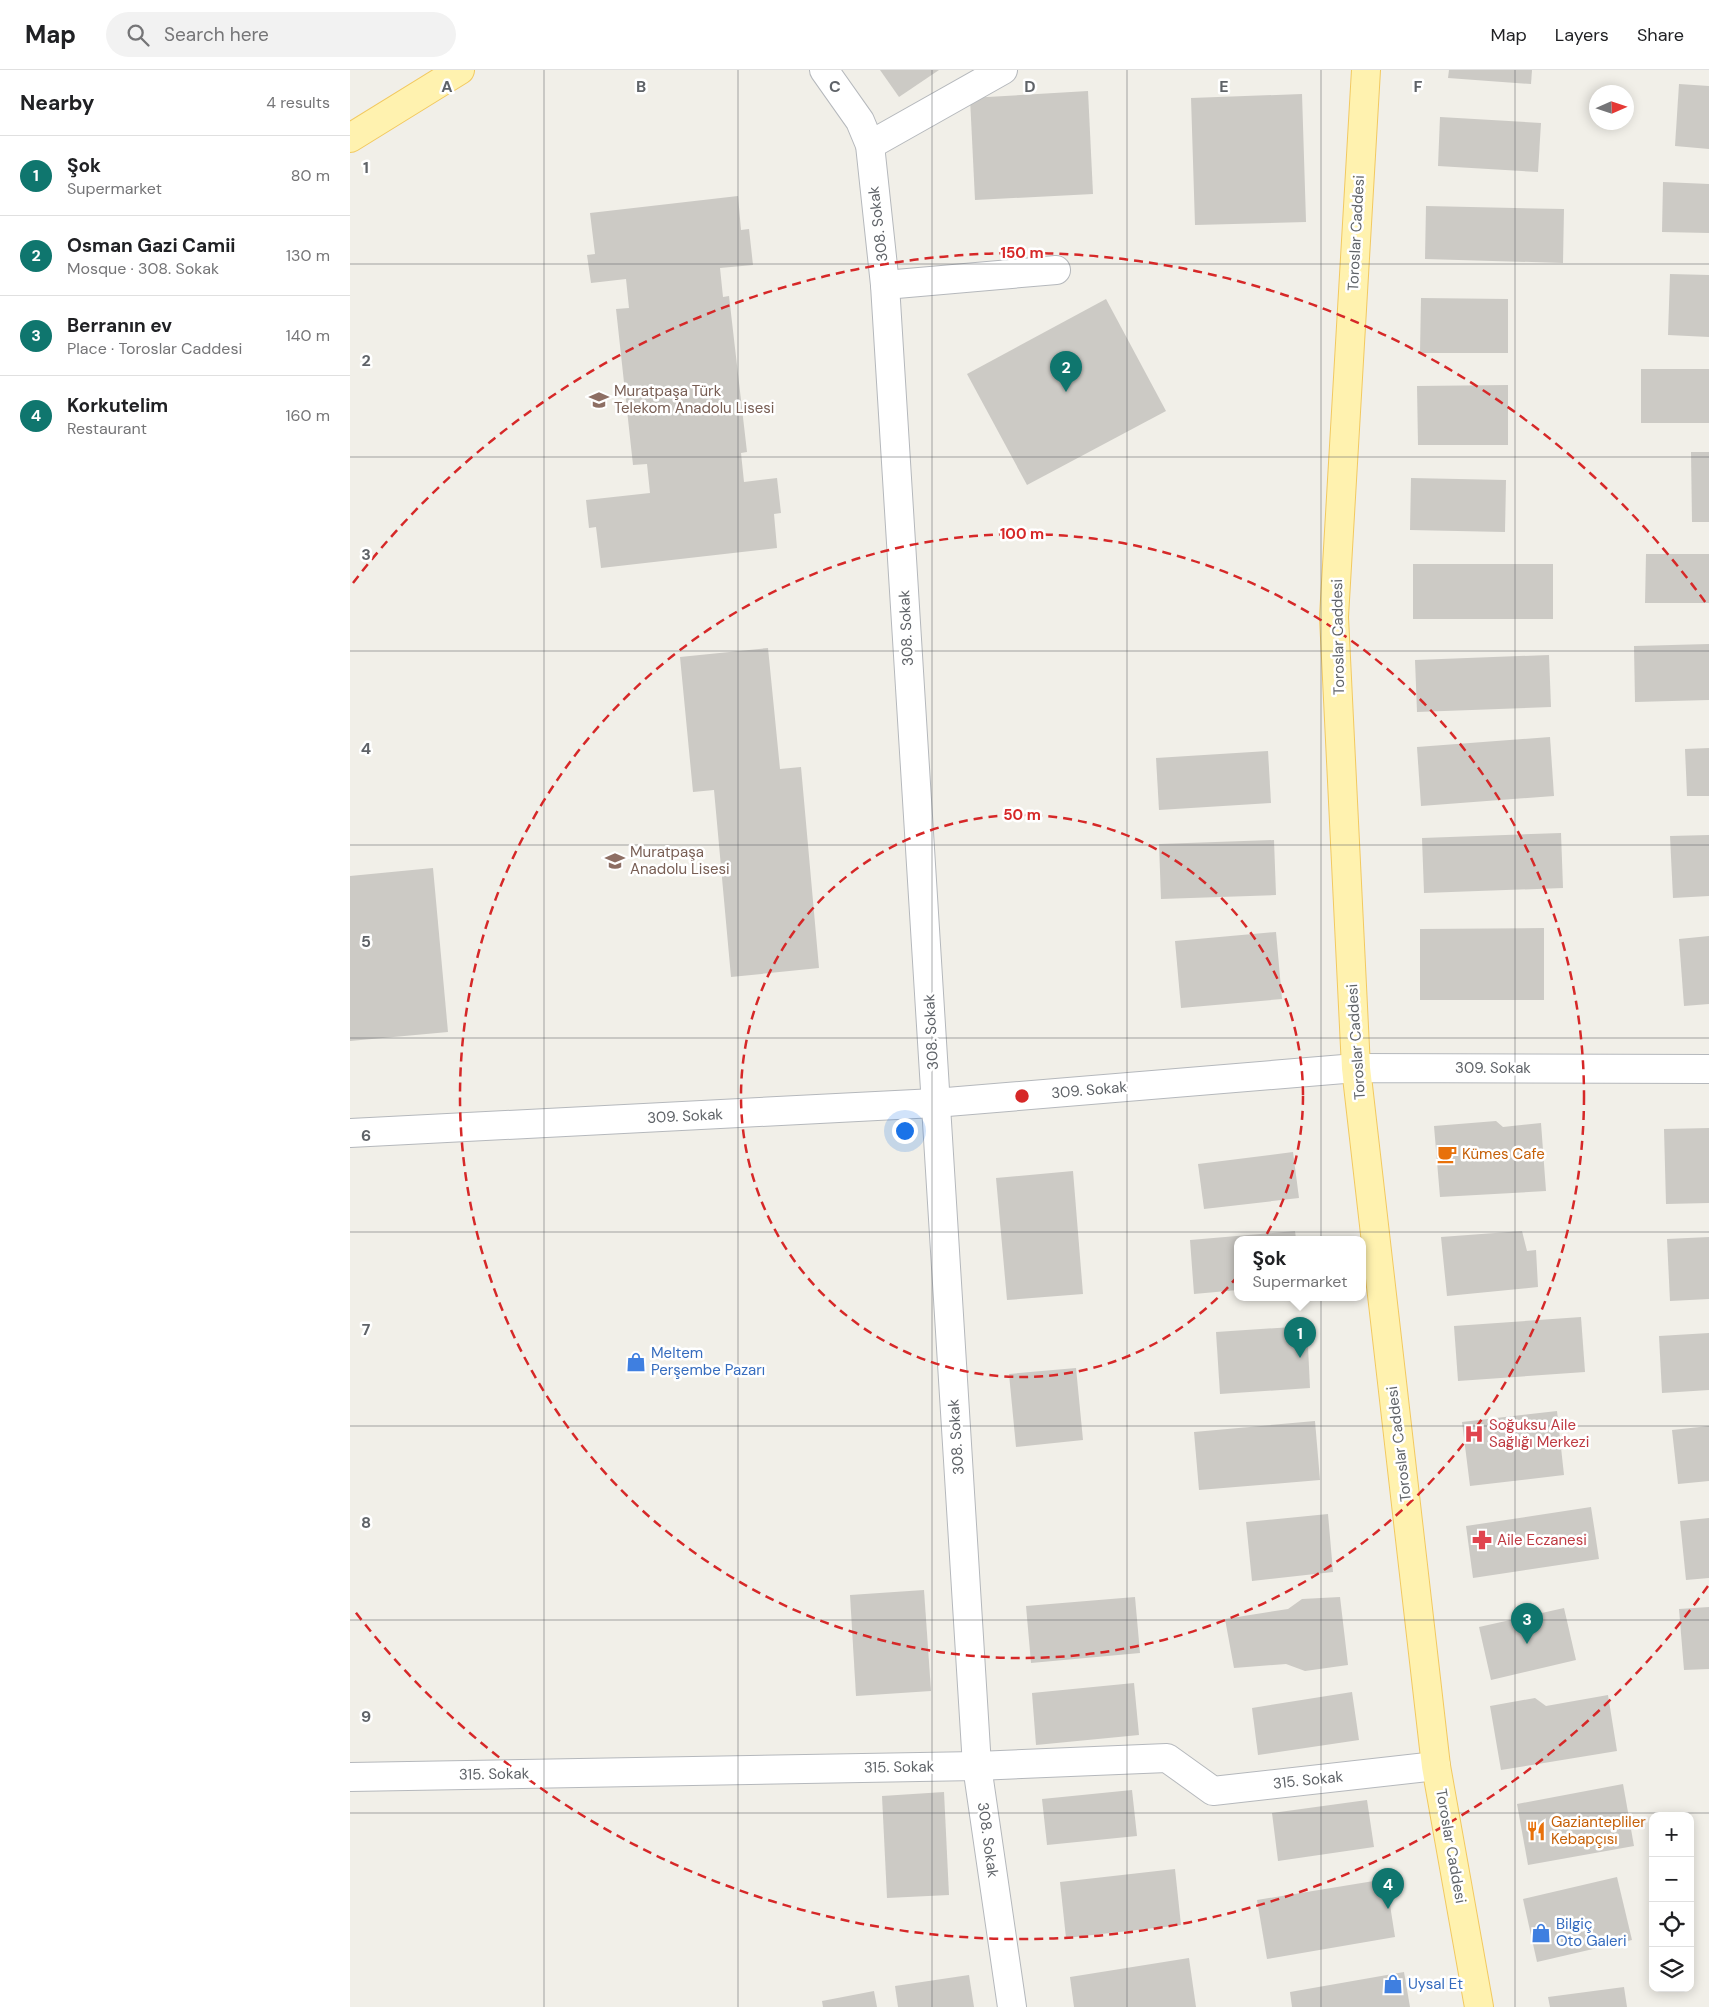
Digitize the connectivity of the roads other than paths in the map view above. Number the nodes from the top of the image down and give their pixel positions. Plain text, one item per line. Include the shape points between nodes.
1 (460, 70) edge
2 (824, 70) edge
3 (1003, 70) edge
4 (1366, 70) edge
5 (350, 138) edge
6 (870, 145) junction
7 (1056, 270) dead end
8 (885, 285) junction
9 (1356, 1068) junction
10 (1709, 1069) edge
11 (935, 1103) junction
12 (350, 1133) edge
13 (977, 1766) junction
14 (1436, 1766) junction
15 (350, 1777) edge
16 (1012, 2007) edge
17 (1479, 2007) edge

1 - 5 main road
2 - 6 street, 308. Sokak via 860,121
3 - 6 street
4 - 9 main road, Toroslar Caddesi via 1334,617
6 - 8 street, 308. Sokak
7 - 8 street
8 - 11 street, 308. Sokak
9 - 10 street, 309. Sokak
9 - 11 street, 309. Sokak
9 - 14 main road, Toroslar Caddesi
11 - 12 street, 309. Sokak
11 - 13 street, 308. Sokak
13 - 14 street, 315. Sokak via 1167,1758 1213,1791
13 - 15 street, 315. Sokak
13 - 16 street, 308. Sokak
14 - 17 main road, Toroslar Caddesi

